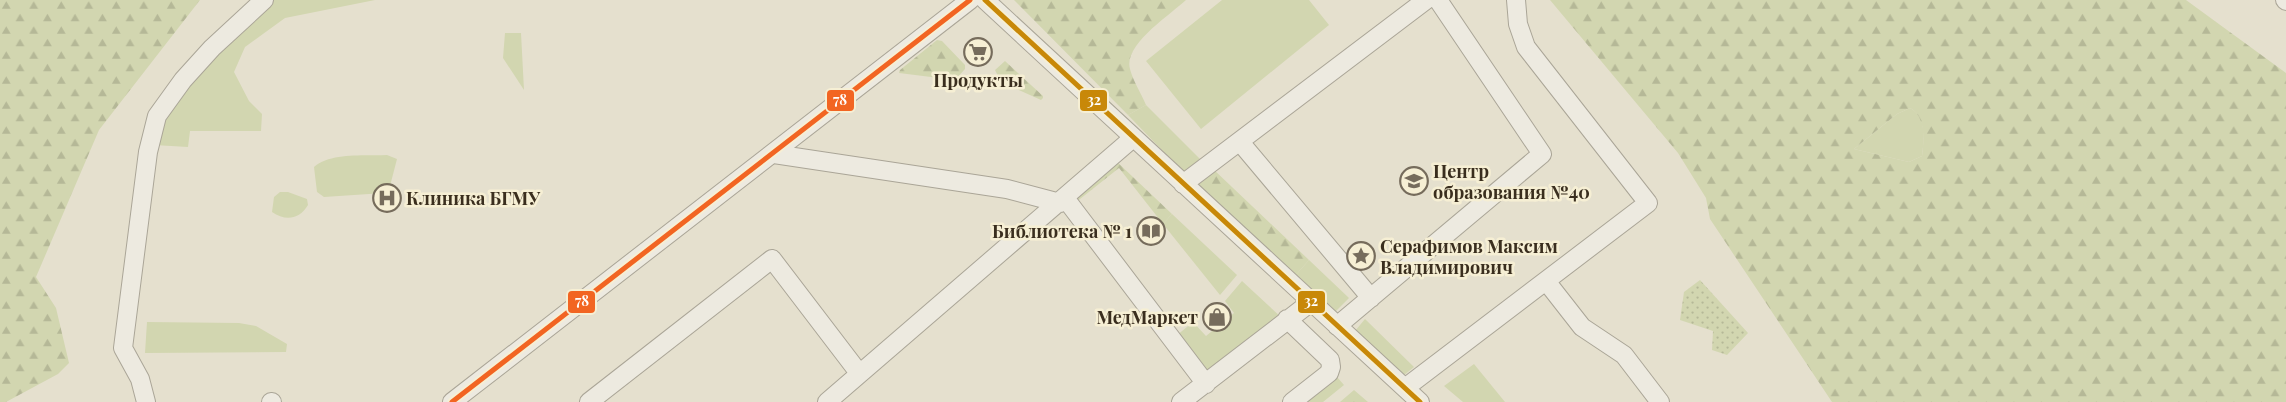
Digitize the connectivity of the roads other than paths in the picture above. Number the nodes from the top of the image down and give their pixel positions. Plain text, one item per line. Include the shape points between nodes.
1 (264, 0) edge
2 (970, 0) edge
3 (985, 0) edge
4 (1426, 0) edge
5 (1438, 0) edge
6 (1516, 0) edge
7 (1133, 138) junction
8 (1240, 142) junction
9 (774, 154) junction
10 (1183, 184) junction
11 (1062, 201) junction
12 (1546, 280) junction
13 (1371, 298) junction
14 (1311, 302) junction
15 (1287, 319) junction
16 (1337, 326) junction
17 (859, 373) junction
18 (1206, 384) junction
19 (1405, 388) junction
20 (146, 402) edge
21 (452, 402) edge
22 (589, 402) edge
23 (827, 402) edge
24 (1181, 402) edge
25 (1292, 402) edge
26 (1420, 402) edge
27 (1660, 402) edge

1 - 20 street via 212,48 157,116 148,152 123,348 140,379
2 - 9 street
3 - 7 street
4 - 8 street
5 - 13 street via 1542,154
6 - 12 street via 1518,24 1526,47 1648,203
7 - 10 street
7 - 11 street
8 - 10 street
8 - 13 street
9 - 11 street
9 - 21 street
10 - 14 street
11 - 17 street
11 - 18 street
12 - 19 street
12 - 27 street via 1582,327 1624,355
13 - 16 street
14 - 15 street
14 - 16 street
15 - 18 street
15 - 25 street via 1330,360 1331,367 1329,373
16 - 19 street
17 - 22 street via 772,259
17 - 23 street
18 - 24 street
19 - 26 street

